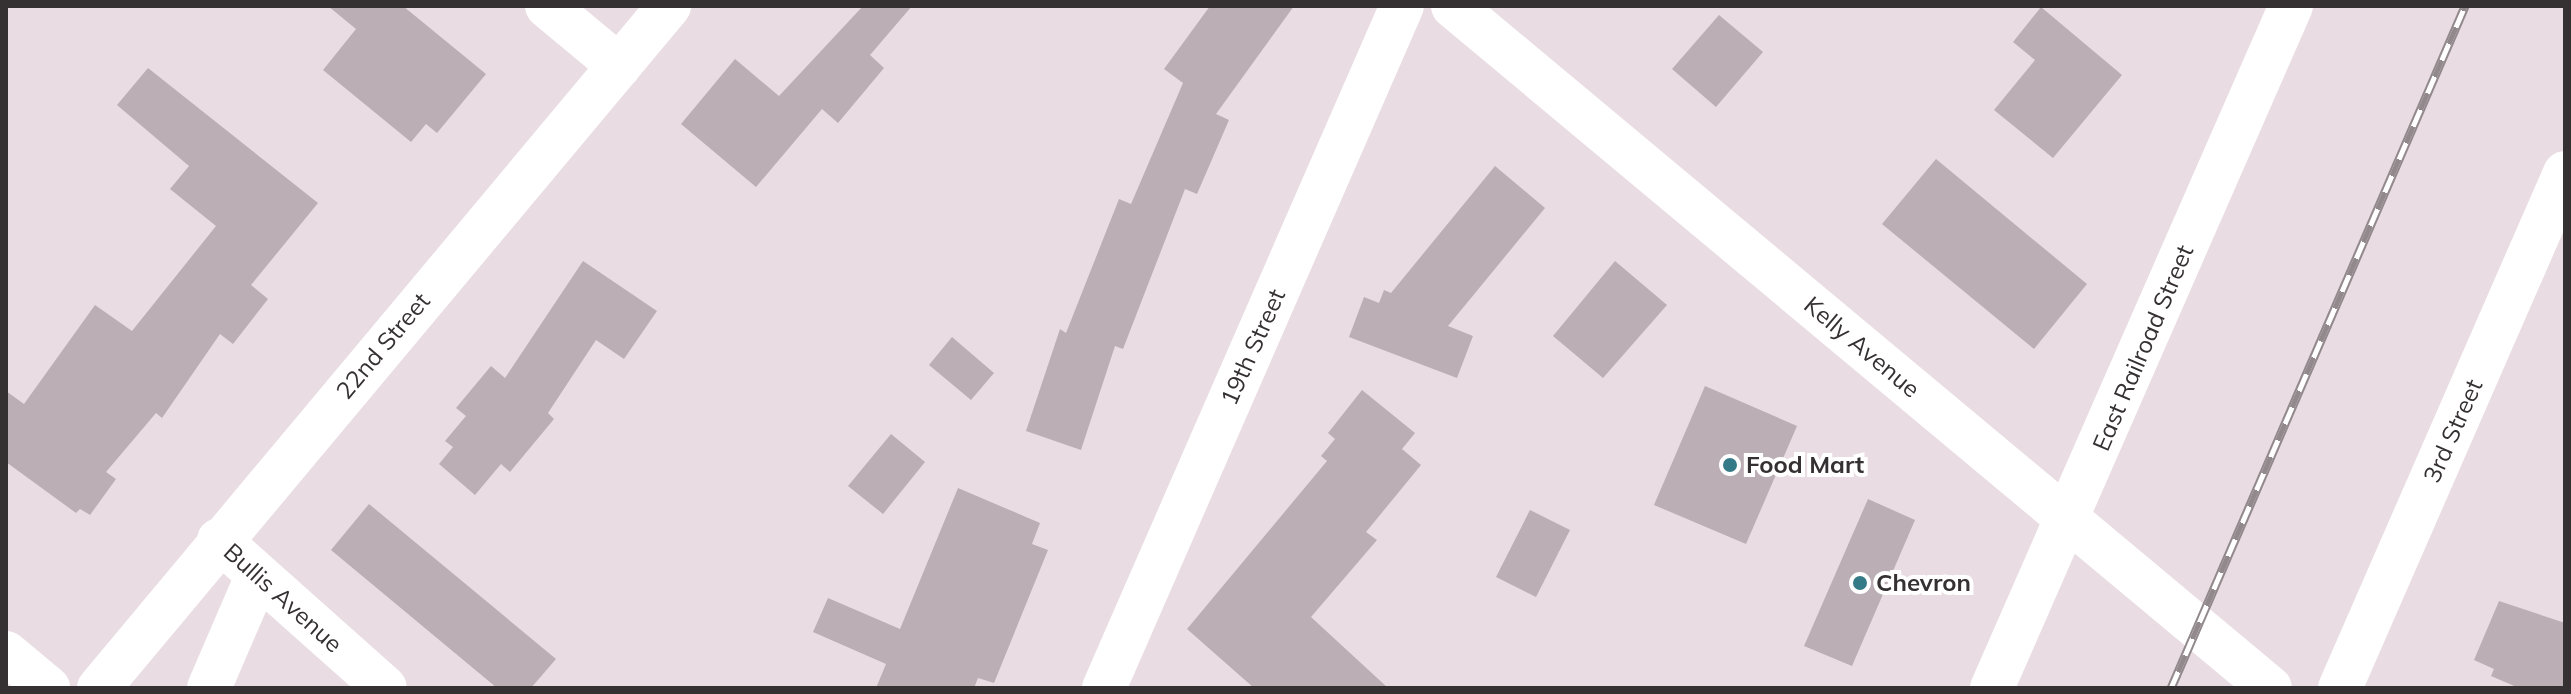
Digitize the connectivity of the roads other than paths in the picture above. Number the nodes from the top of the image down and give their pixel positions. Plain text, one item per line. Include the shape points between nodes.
1 (547, 6) edge
2 (669, 6) edge
3 (1402, 6) edge
4 (1453, 6) edge
5 (2291, 6) edge
6 (619, 66) junction
7 (2565, 173) edge
8 (2068, 521) junction
9 (219, 540) junction
10 (256, 579) junction
11 (6, 653) edge
12 (48, 688) edge
13 (99, 688) edge
14 (209, 688) edge
15 (385, 688) edge
16 (1104, 688) edge
17 (1992, 688) edge
18 (2270, 688) edge
19 (2340, 688) edge

1 - 6 street
2 - 6 street, 22nd Street
3 - 16 street, 19th Street
4 - 8 street, Kelly Avenue
5 - 8 street, East Railroad Street
6 - 9 street, 22nd Street
7 - 19 street, 3rd Street
8 - 17 street, East Railroad Street
8 - 18 street, Kelly Avenue
9 - 10 street, Bullis Avenue
9 - 13 street, 22nd Street
10 - 14 street
10 - 15 street, Bullis Avenue
11 - 12 street

